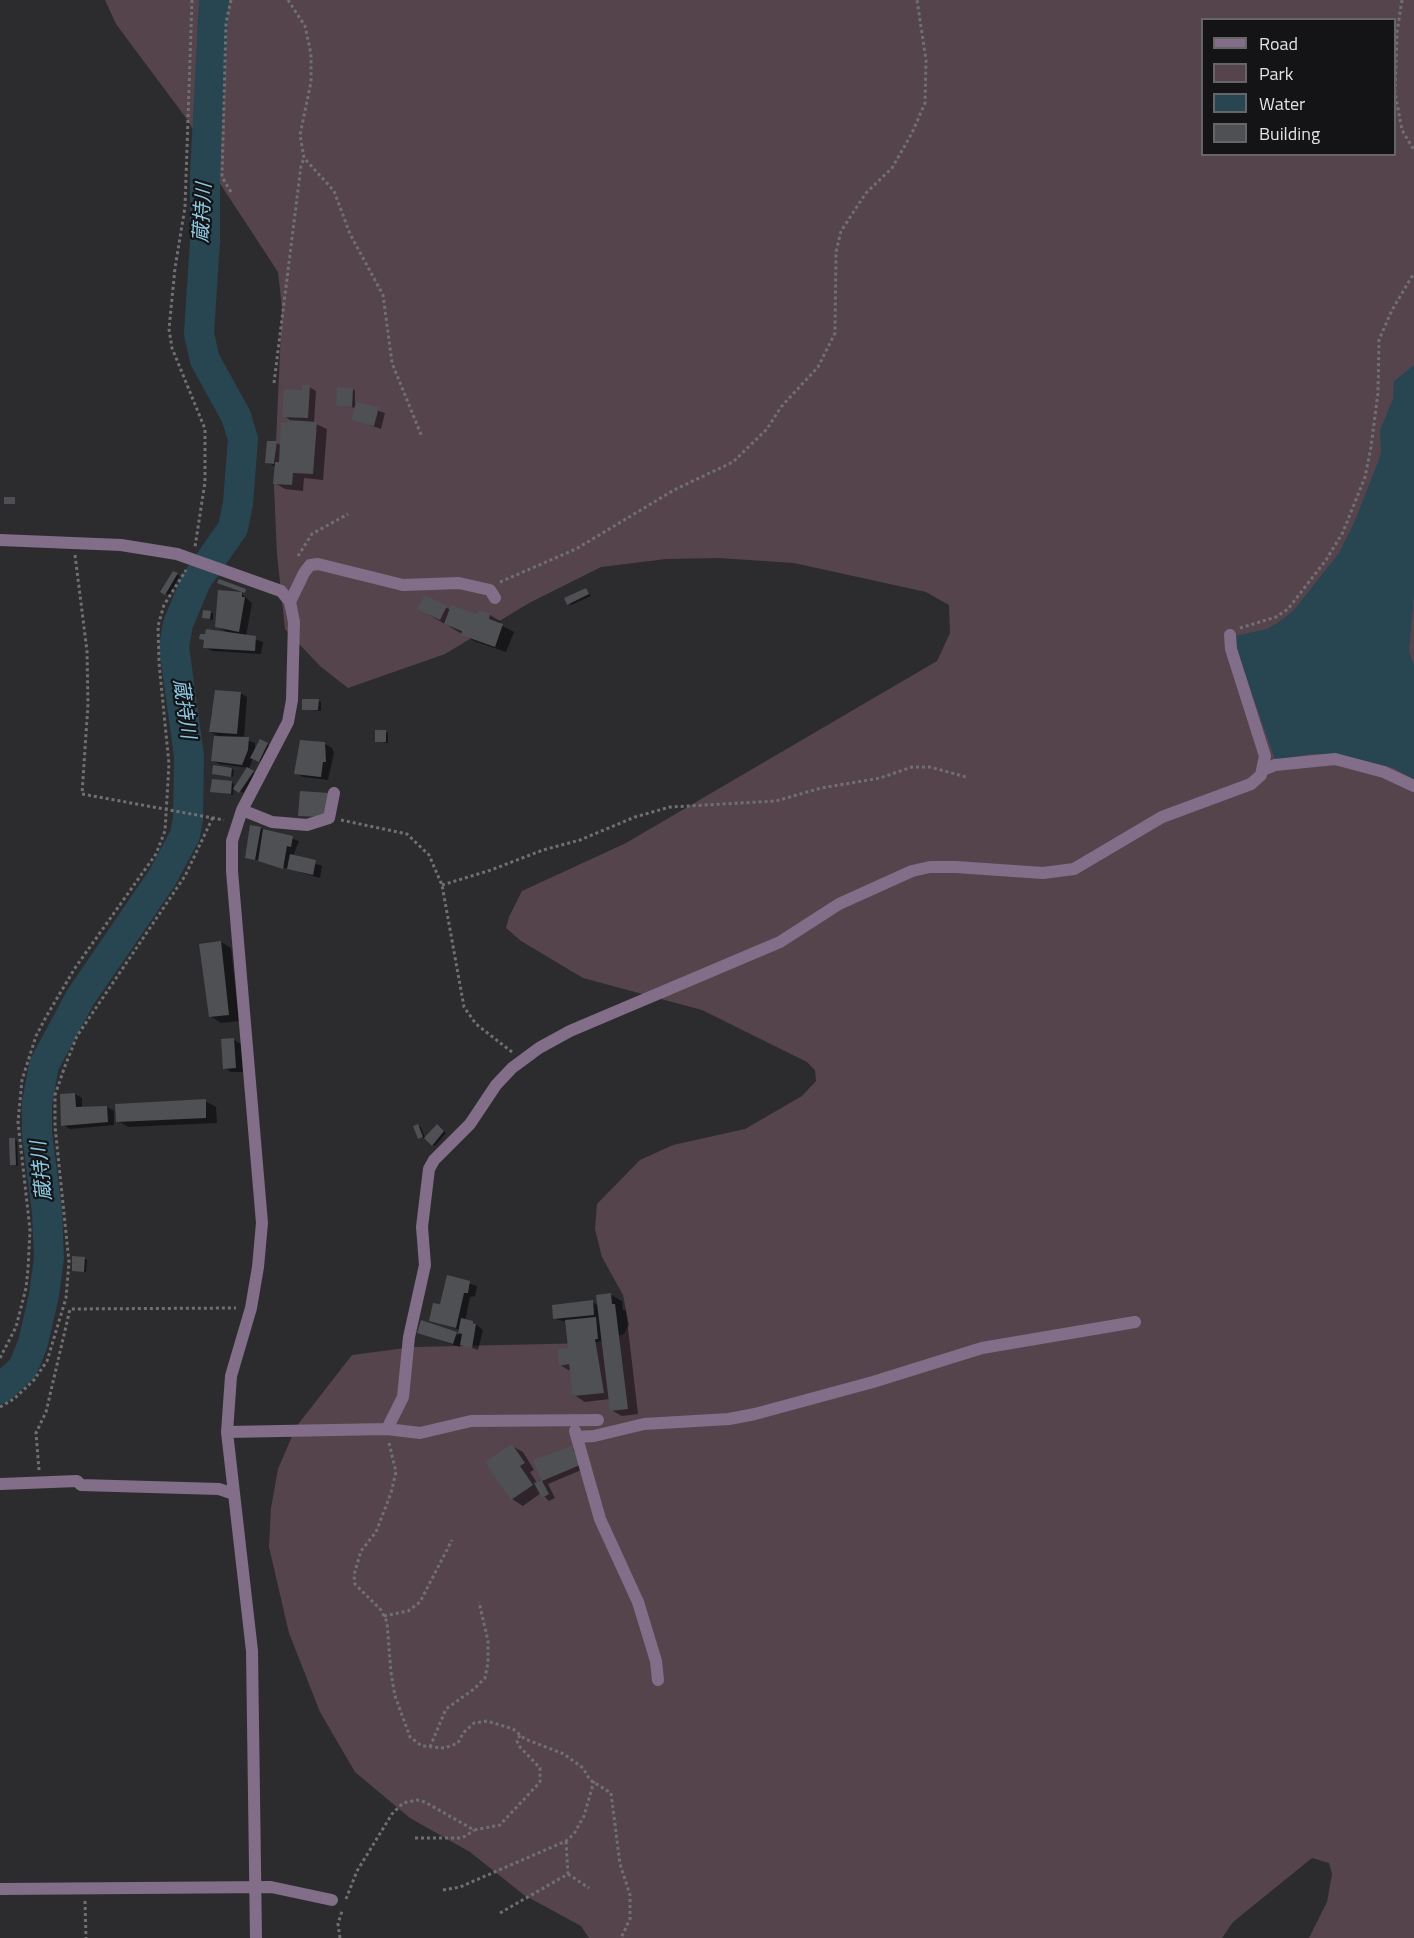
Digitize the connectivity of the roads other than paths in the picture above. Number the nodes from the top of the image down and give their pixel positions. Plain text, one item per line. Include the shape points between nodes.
1 (0, 540) edge
2 (493, 594) road end
3 (290, 602) junction
4 (1230, 635) road end
5 (1263, 770) junction
6 (1414, 786) edge
7 (334, 793) dead end
8 (242, 810) junction
9 (1135, 1322) dead end
10 (598, 1420) dead end
11 (573, 1421) junction
12 (387, 1429) junction
13 (228, 1432) junction
14 (577, 1437) junction
15 (0, 1484) edge
16 (234, 1494) junction
17 (658, 1680) dead end
18 (0, 1889) edge
19 (257, 1889) junction
20 (332, 1900) dead end
21 (256, 1938) edge

1 - 3 street via 121,545 191,559 281,591
2 - 3 street via 459,583 403,585 318,564 310,565 303,573
3 - 8 street via 294,622 288,722
4 - 5 street via 1265,756
5 - 6 street via 1275,765 1335,759 1392,775
5 - 12 street via 1251,784 1162,817 1074,869 1036,873 939,867 912,871 839,904 780,942 570,1031 523,1059 496,1085 470,1124 429,1169 422,1227 425,1265 409,1337 403,1397
7 - 8 street via 329,818 307,825 272,822
8 - 13 street via 232,842 232,871 262,1223 251,1308 231,1376
9 - 14 street via 982,1348 746,1416 644,1424
10 - 11 street
11 - 12 street via 471,1421 420,1433
11 - 14 street
12 - 13 street
13 - 16 street
14 - 17 street via 600,1519 638,1602
15 - 16 street via 77,1481 81,1485 219,1489
16 - 19 street via 252,1651
18 - 19 street
19 - 20 street via 271,1887
19 - 21 street

